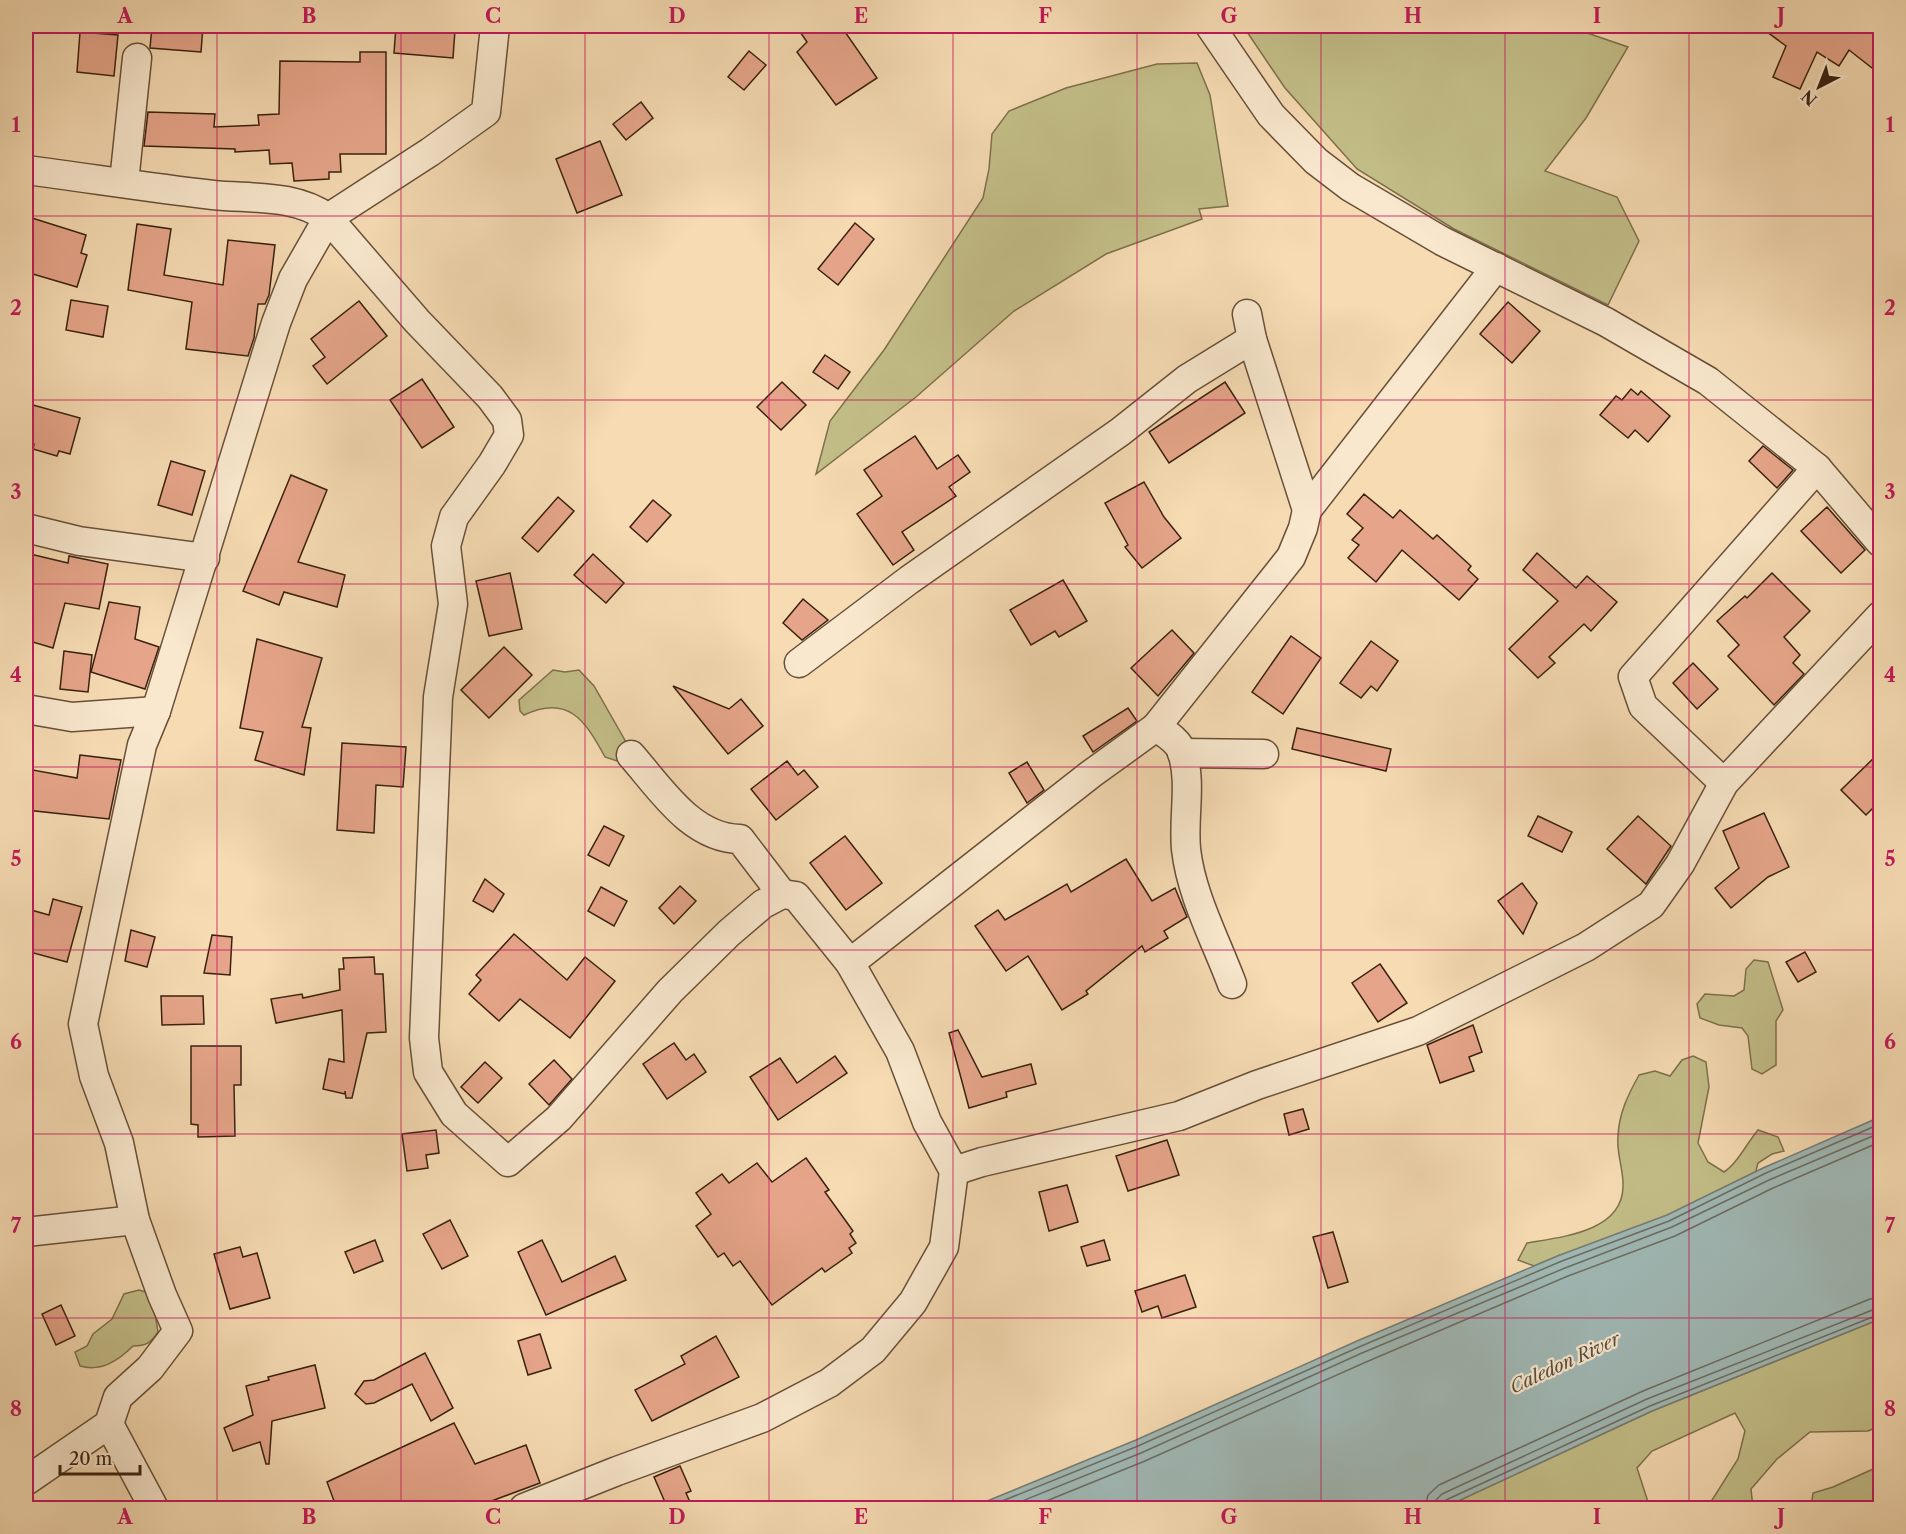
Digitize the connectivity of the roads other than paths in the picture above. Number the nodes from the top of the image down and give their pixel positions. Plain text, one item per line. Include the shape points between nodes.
1 (495, 26) edge
2 (1210, 26) edge
3 (137, 58) dead end
4 (26, 170) edge
5 (124, 182) junction
6 (328, 218) junction
7 (1496, 267) junction
8 (1817, 468) junction
9 (1307, 510) junction
10 (26, 528) edge
11 (1881, 542) edge
12 (205, 558) junction
13 (1881, 616) edge
14 (799, 663) dead end
15 (26, 709) edge
16 (156, 711) junction
17 (1156, 727) junction
18 (1182, 753) junction
19 (1264, 753) dead end
20 (631, 755) dead end
21 (1724, 783) junction
22 (782, 894) junction
23 (850, 963) junction
24 (1233, 984) dead end
25 (954, 1171) junction
26 (135, 1220) junction
27 (26, 1232) edge
28 (109, 1424) junction
29 (26, 1481) edge
30 (154, 1509) edge
31 (524, 1509) edge

1 - 6 street via 486,112
2 - 7 street via 1271,115 1316,161 1350,187 1442,241
3 - 5 street
4 - 5 street
5 - 6 street via 271,199 312,207
6 - 12 street via 293,279 276,323
6 - 22 street via 507,420 509,435 454,517 446,546 453,604 438,697 424,1038 428,1072 454,1114 508,1162 559,1119 670,991 763,904
7 - 8 street via 1606,322 1708,381
7 - 9 street
8 - 11 street
8 - 21 street via 1633,677 1643,706
9 - 14 street via 1249,326 1120,432 909,580
9 - 17 street via 1291,557
10 - 12 street via 79,541
12 - 16 street
13 - 21 street
15 - 16 street via 72,717
16 - 26 street via 142,745 83,1024 94,1076 119,1143
17 - 18 street via 1177,742
17 - 23 street
18 - 19 street
18 - 24 street via 1187,779 1186,850 1193,884
20 - 22 street via 693,824 725,839 740,839
21 - 25 street via 1680,864 1651,905 1586,947 1484,999 1418,1031 1257,1085 1179,1116
22 - 23 street via 796,896
23 - 25 street via 900,1051 927,1122
25 - 31 street via 944,1247 913,1302 873,1350 829,1383 762,1418
26 - 27 street
26 - 28 street via 178,1330 150,1368 118,1397
28 - 29 street
28 - 30 street

